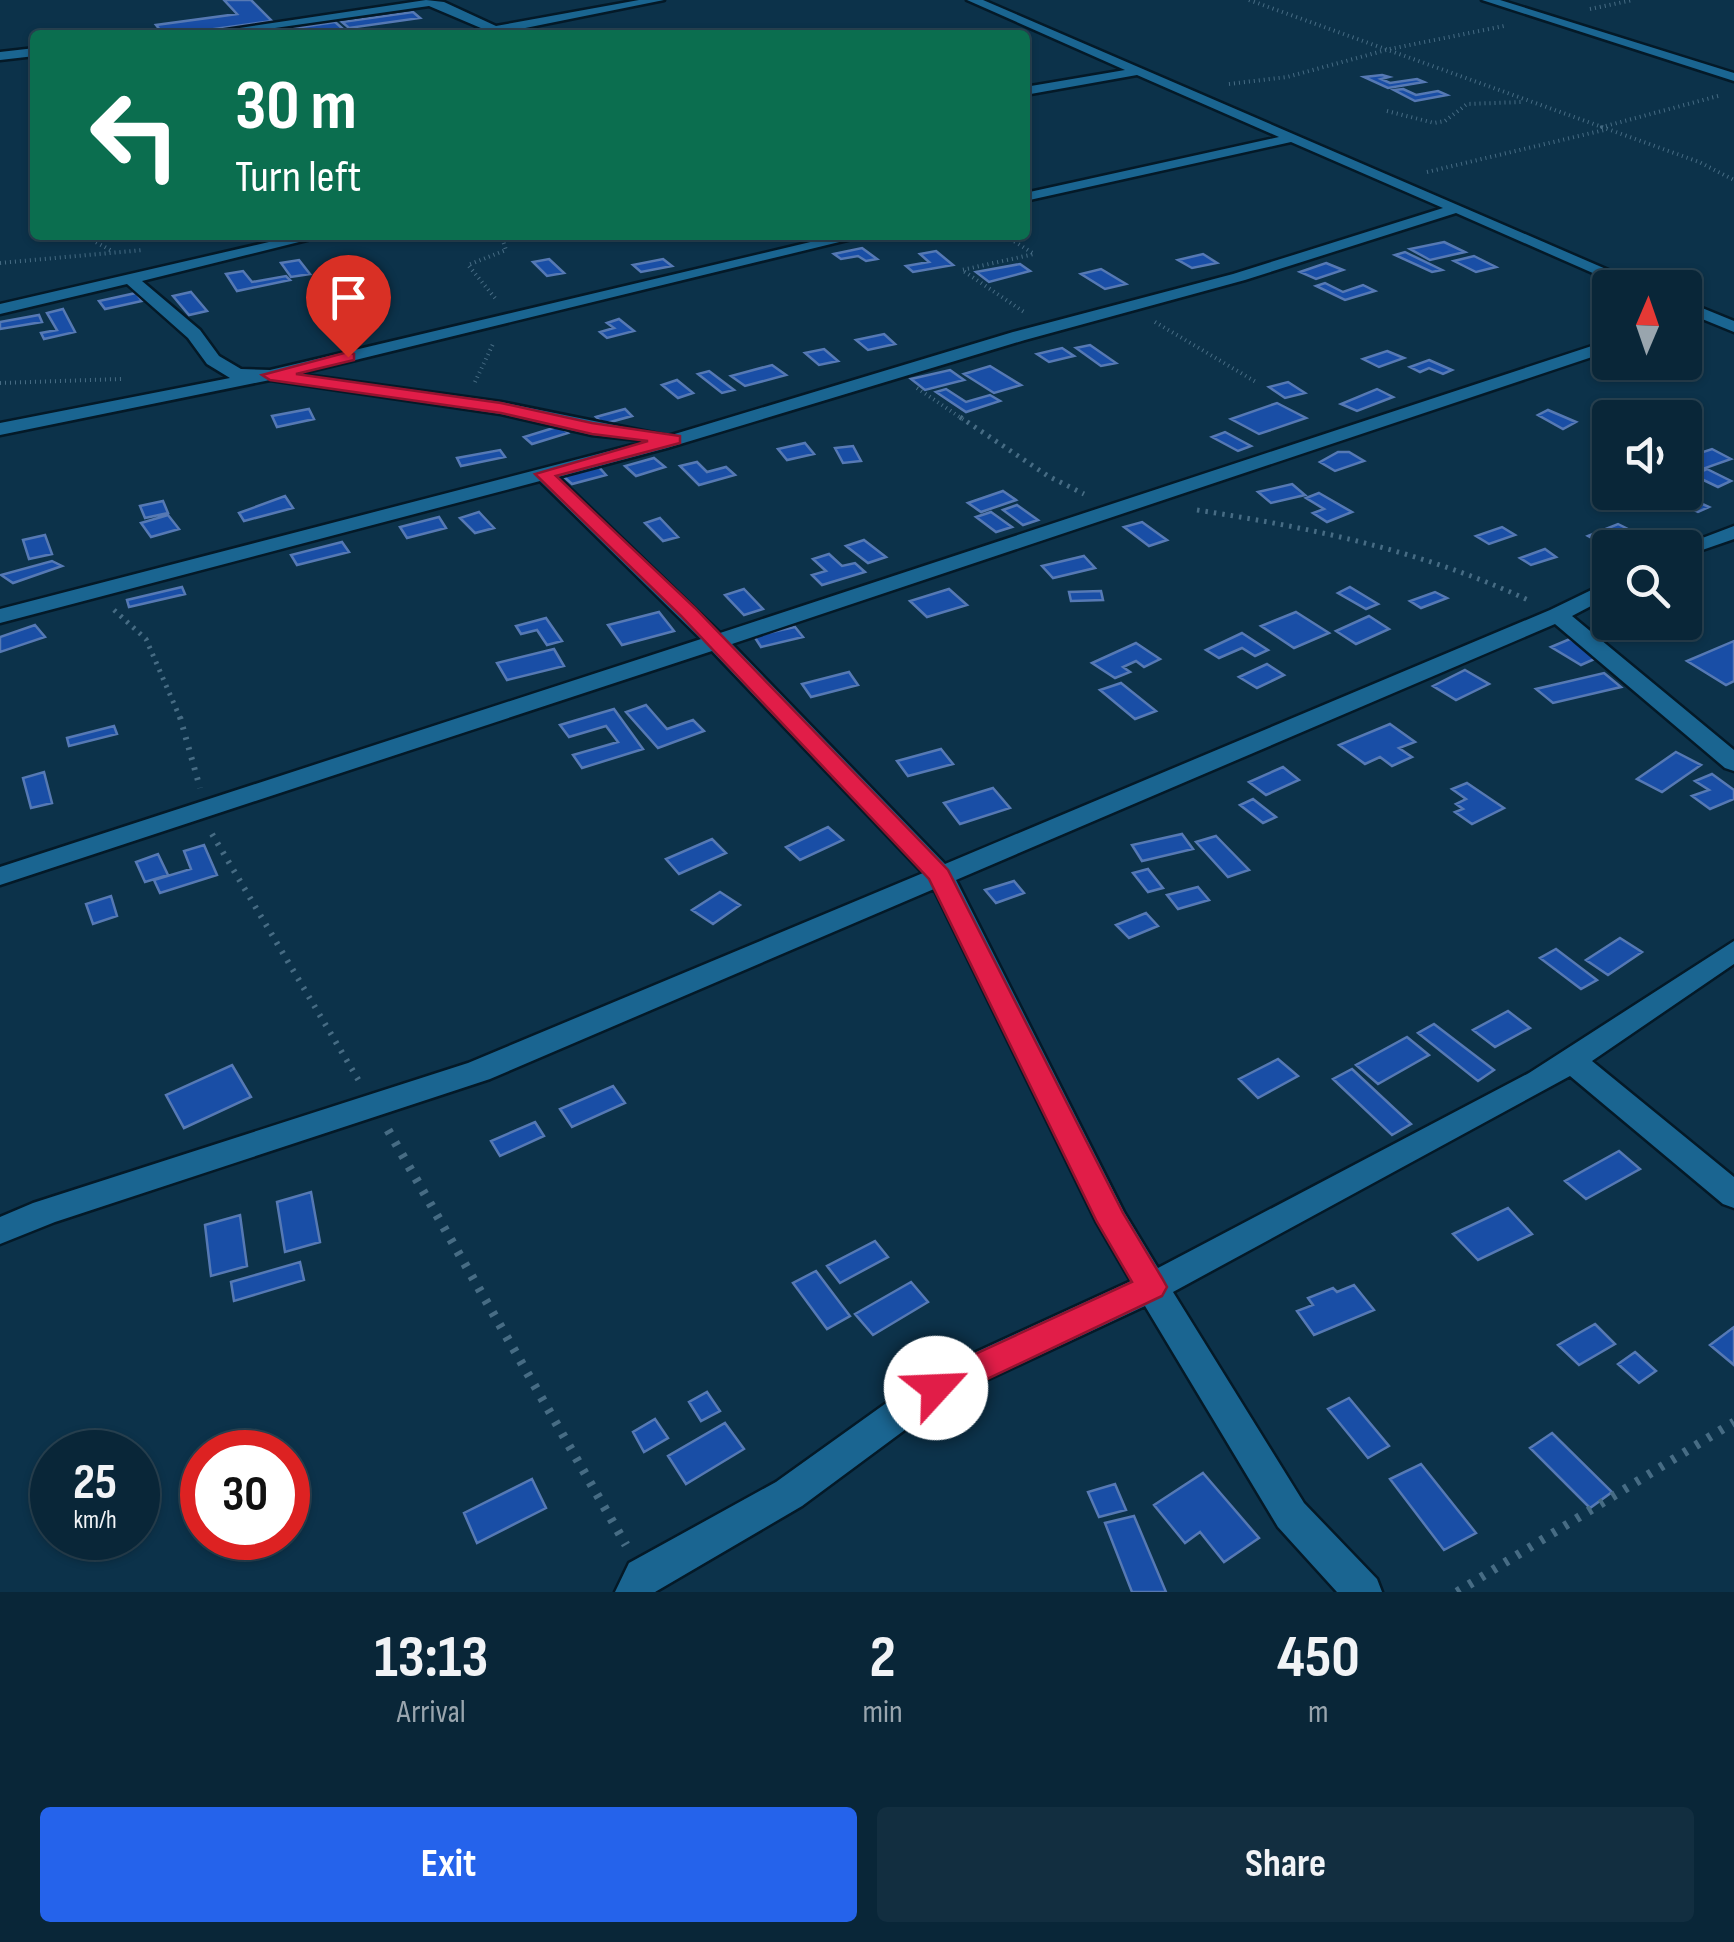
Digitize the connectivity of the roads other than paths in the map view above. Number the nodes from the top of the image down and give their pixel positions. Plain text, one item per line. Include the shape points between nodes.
1 (658, 0) edge
2 (974, 0) edge
3 (1488, 0) edge
4 (235, 30) edge
5 (495, 30) edge
6 (495, 30) edge
7 (30, 53) edge
8 (0, 56) edge
9 (1134, 72) junction
10 (1734, 77) edge
11 (1030, 90) edge
12 (1291, 138) junction
13 (1030, 196) edge
14 (1458, 208) junction
15 (299, 240) edge
16 (839, 240) edge
17 (1601, 270) edge
18 (133, 281) junction
19 (0, 310) edge
20 (1702, 318) edge
21 (1734, 327) edge
22 (1592, 350) edge
23 (270, 375) junction
24 (0, 429) edge
25 (674, 440) junction
26 (544, 474) junction
27 (1734, 532) edge
28 (1702, 544) edge
29 (1592, 597) edge
30 (1558, 615) junction
31 (0, 616) edge
32 (714, 640) junction
33 (1734, 764) edge
34 (0, 876) edge
35 (940, 876) junction
36 (1734, 950) edge
37 (1572, 1060) junction
38 (1734, 1195) edge
39 (0, 1232) edge
40 (1152, 1287) junction
41 (639, 1584) edge
42 (1363, 1592) edge

1 - 6 street
2 - 9 street
3 - 10 street
4 - 5 street via 429,3
7 - 8 street
9 - 11 street
9 - 12 street
12 - 13 street
12 - 14 street
14 - 17 street
14 - 25 street
15 - 18 street
16 - 23 street
18 - 19 street
18 - 23 street via 194,334 213,360 237,374
20 - 21 street
22 - 32 street
23 - 24 street
23 - 25 street
25 - 26 street
26 - 31 street
26 - 32 street
27 - 28 street
29 - 30 street
30 - 33 street
30 - 35 street
32 - 34 street
32 - 35 street
35 - 39 street via 479,1070
35 - 40 street via 1112,1222
36 - 37 street
37 - 38 street
37 - 40 street
40 - 41 street via 936,1388 789,1494
40 - 42 street via 1291,1515

